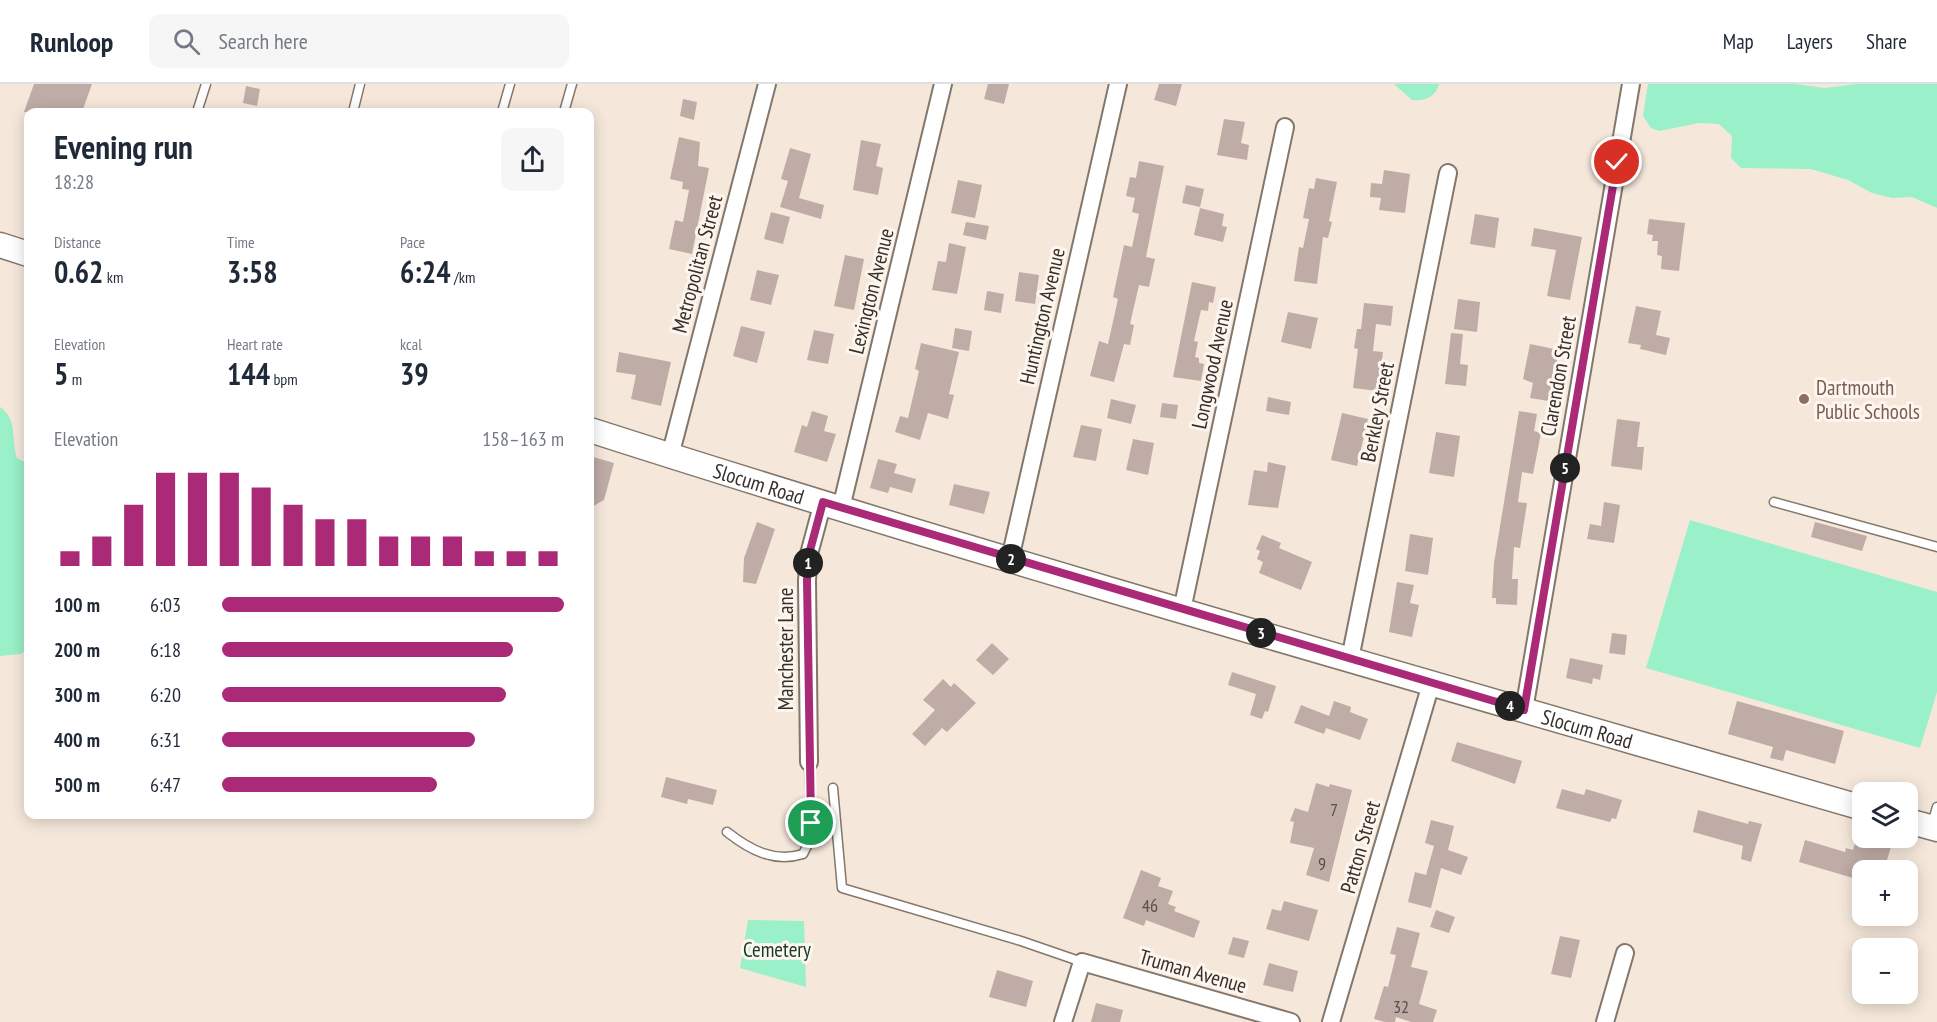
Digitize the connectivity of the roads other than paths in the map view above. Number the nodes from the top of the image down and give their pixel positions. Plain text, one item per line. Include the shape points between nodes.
1 (206, 84) edge
2 (360, 84) edge
3 (510, 84) edge
4 (572, 84) edge
5 (767, 84) edge
6 (944, 84) edge
7 (1118, 84) edge
8 (1631, 84) edge
9 (199, 108) edge
10 (354, 108) edge
11 (503, 108) edge
12 (565, 108) edge
13 (1286, 127) dead end
14 (1448, 173) dead end
15 (0, 245) edge
16 (24, 253) edge
17 (594, 431) edge
18 (670, 456) junction
19 (1774, 502) dead end
20 (832, 505) junction
21 (1937, 547) edge
22 (1010, 559) junction
23 (1182, 610) junction
24 (1350, 659) junction
25 (1431, 684) junction
26 (1524, 710) junction
27 (809, 762) joint
28 (833, 788) dead end
29 (1852, 805) edge
30 (1918, 821) edge
31 (1935, 821) edge
32 (727, 832) dead end
33 (1625, 953) dead end
34 (1082, 962) junction
35 (1063, 1022) edge
36 (1291, 1022) edge
37 (1331, 1022) edge
38 (1605, 1022) edge

1 - 9 lane
2 - 10 lane
3 - 11 lane
4 - 12 lane
5 - 18 street, Metropolitan Street
6 - 20 street, Lexington Avenue
7 - 22 street, Huntington Avenue
8 - 26 street, Clarendon Street
13 - 23 street, Longwood Avenue
14 - 24 street, Berkley Street
15 - 16 main road
17 - 18 main road, Slocum Road
18 - 20 main road, Slocum Road
19 - 21 lane
20 - 22 main road, Slocum Road
20 - 27 street, Manchester Lane via 809,554
22 - 23 main road, Slocum Road
23 - 24 main road, Slocum Road
24 - 25 main road, Slocum Road
25 - 26 main road, Slocum Road
25 - 37 street, Patton Street
26 - 29 main road, Slocum Road
27 - 32 lane via 812,836 803,854 781,858 762,853 746,847
28 - 34 lane via 842,888 1021,940
30 - 31 main road
33 - 38 street
34 - 35 street
34 - 36 street, Truman Avenue

